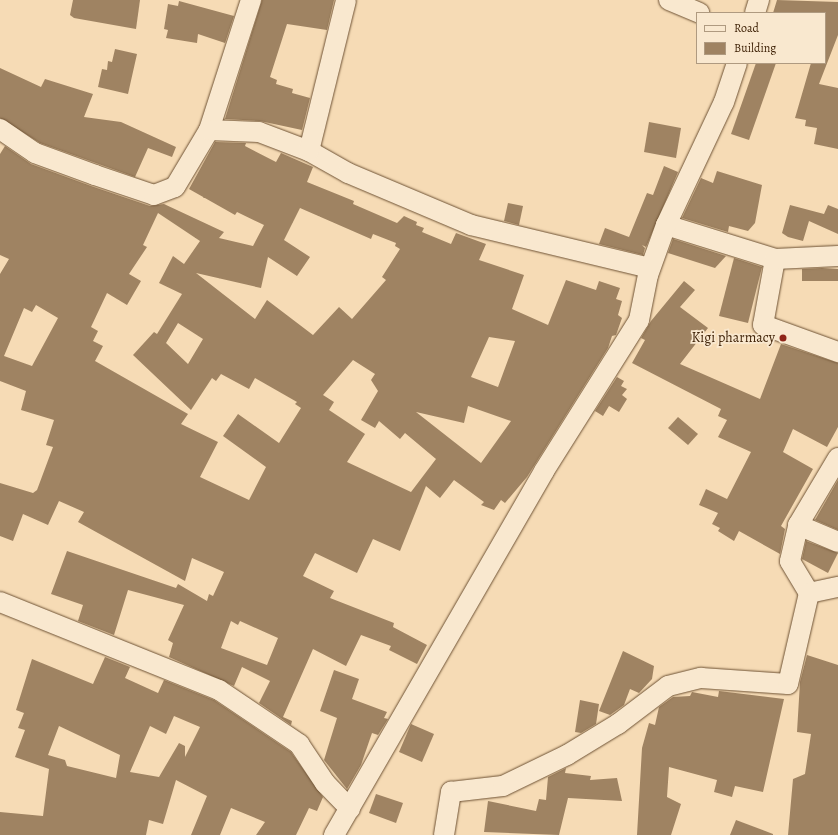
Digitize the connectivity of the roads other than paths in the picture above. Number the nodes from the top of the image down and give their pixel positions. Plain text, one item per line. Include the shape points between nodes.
1 (251, 0) edge
2 (346, 0) edge
3 (669, 0) edge
4 (759, 0) edge
5 (698, 12) edge
6 (755, 12) edge
7 (737, 64) edge
8 (0, 129) edge
9 (210, 130) junction
10 (309, 150) junction
11 (666, 225) junction
12 (838, 256) edge
13 (775, 260) junction
14 (650, 268) junction
15 (838, 352) edge
16 (838, 458) edge
17 (798, 525) junction
18 (838, 542) edge
19 (838, 587) edge
20 (809, 593) junction
21 (0, 602) edge
22 (350, 809) junction
23 (334, 835) edge
24 (444, 835) edge

1 - 9 street
2 - 10 street
3 - 5 street
4 - 6 street
7 - 11 street via 724,102
8 - 9 street via 35,153 154,195 176,187
9 - 10 street via 259,132
10 - 14 street via 348,173 471,225
11 - 13 street
11 - 14 street
12 - 13 street
13 - 15 street via 763,325
14 - 22 street via 639,320 544,471
16 - 17 street
17 - 18 street
17 - 20 street via 790,561
19 - 20 street
20 - 24 street via 788,684 701,678 668,686 618,724 567,755 503,786 451,792
21 - 22 street via 219,690 300,744 325,783
22 - 23 street

